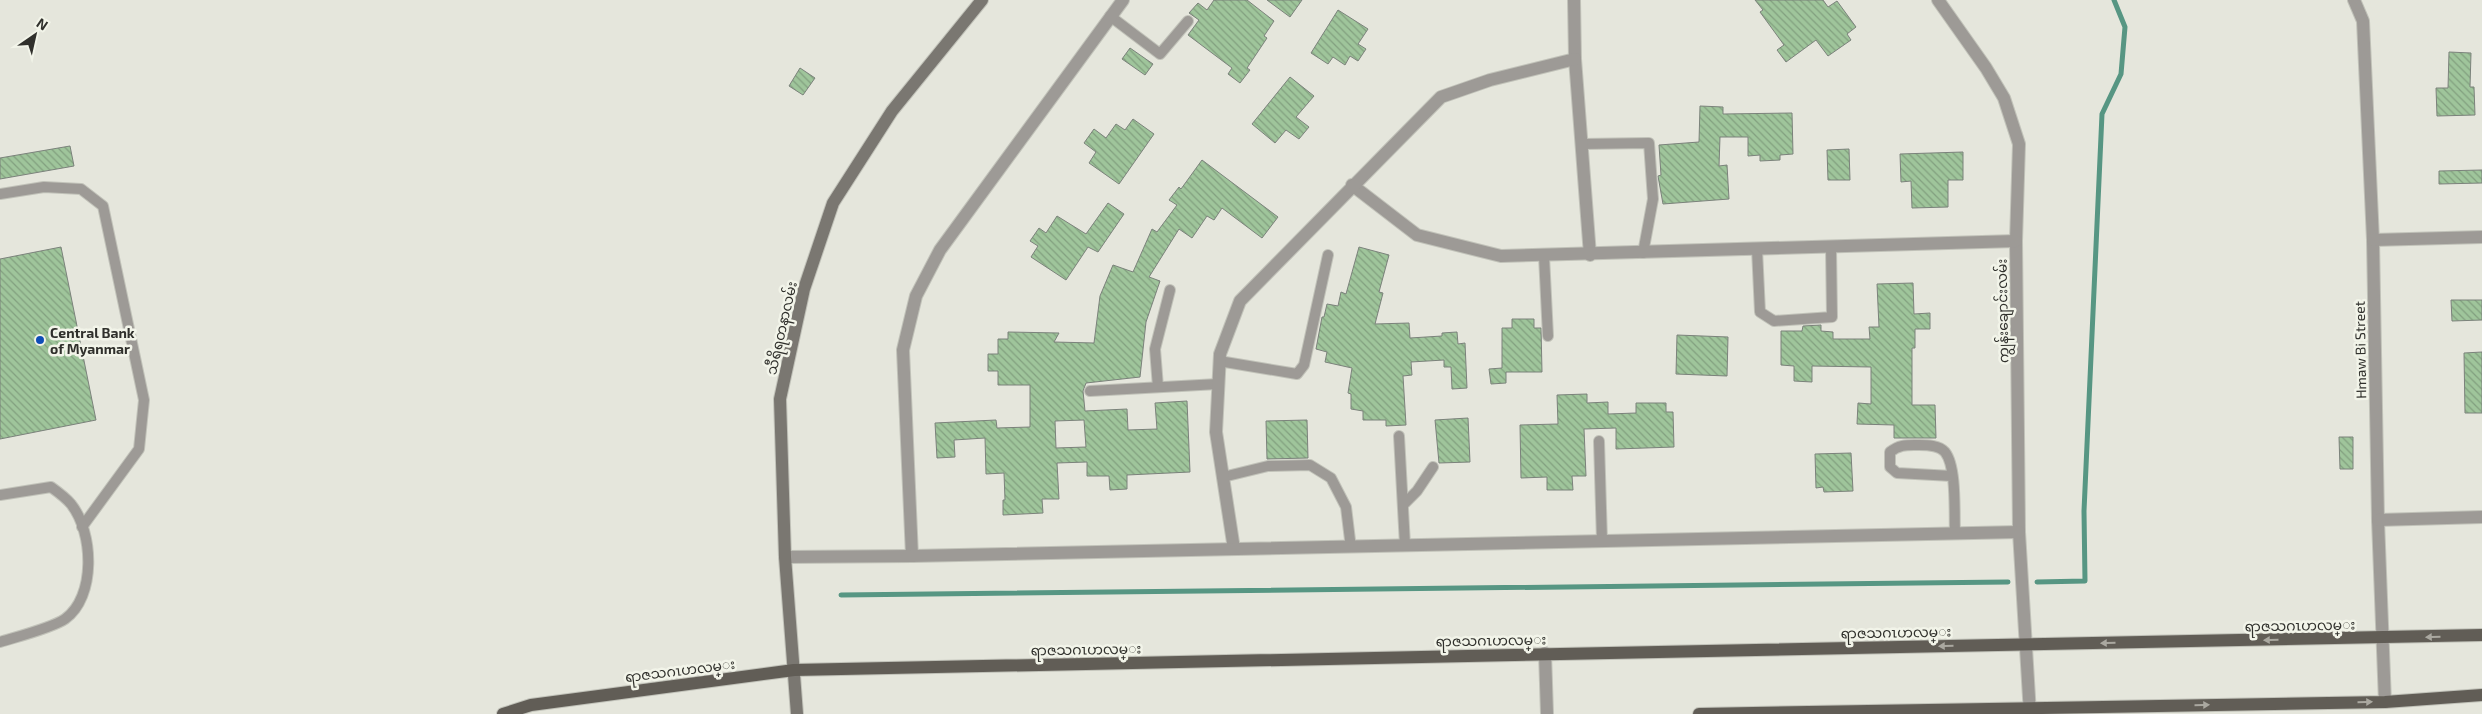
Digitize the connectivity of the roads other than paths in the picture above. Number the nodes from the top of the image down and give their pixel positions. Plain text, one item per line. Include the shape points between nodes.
1 (982, 0) edge
2 (1122, 0) edge
3 (1574, 0) edge
4 (1938, 0) edge
5 (2354, 0) edge
6 (1110, 16) junction
7 (1188, 21) dead end
8 (1575, 58) junction
9 (1582, 144) junction
10 (1352, 185) junction
11 (0, 194) edge
12 (2482, 237) edge
13 (2373, 240) junction
14 (2016, 241) junction
15 (1831, 247) junction
16 (1757, 250) junction
17 (1643, 253) junction
18 (1328, 254) dead end
19 (1590, 255) junction
20 (1544, 256) junction
21 (1170, 290) dead end
22 (1548, 336) dead end
23 (1219, 361) junction
24 (1218, 384) junction
25 (1158, 387) junction
26 (1090, 391) dead end
27 (1399, 436) dead end
28 (1599, 441) dead end
29 (1433, 467) dead end
30 (1952, 476) junction
31 (1223, 477) junction
32 (0, 495) edge
33 (1403, 505) junction
34 (2482, 518) edge
35 (2378, 520) junction
36 (82, 527) junction
37 (2020, 532) junction
38 (1955, 533) junction
39 (1350, 540) dead end
40 (1602, 541) junction
41 (1405, 545) junction
42 (1234, 549) junction
43 (912, 556) junction
44 (785, 557) junction
45 (2482, 635) edge
46 (2382, 639) junction
47 (0, 642) edge
48 (2027, 644) junction
49 (1546, 653) junction
50 (794, 670) junction
51 (2482, 695) edge
52 (2385, 702) junction
53 (2030, 711) edge
54 (503, 714) edge
55 (797, 714) edge
56 (1547, 714) edge
57 (1699, 714) edge

1 - 44 main road, သီရိရတနာလမ်း via 892,111 833,203 804,289 780,399
2 - 6 street
3 - 8 street
4 - 14 street, ကျွန်းချောင်းလမ်း via 2004,98 2019,144
5 - 13 street, Hmaw Bi Street via 2363,21
6 - 7 lane via 1160,54
6 - 43 street via 940,250 916,296 903,350
8 - 9 street
8 - 10 street via 1490,80 1441,97
9 - 17 lane via 1649,143 1653,199
9 - 19 street
10 - 20 street via 1417,235 1501,256
10 - 23 street via 1240,301
11 - 36 lane via 44,187 81,189 103,206 144,400 139,449
12 - 13 street
13 - 35 street, Hmaw Bi Street
14 - 15 street
14 - 37 street, ကျွန်းချောင်းလမ်း
15 - 16 street
15 - 16 lane via 1832,317 1774,321 1760,312
16 - 17 street
17 - 19 street
18 - 23 lane via 1304,365 1297,374
19 - 20 street
20 - 22 lane
21 - 25 lane via 1155,349
23 - 24 street
24 - 25 lane
24 - 31 street via 1216,432
25 - 26 lane
27 - 33 lane
28 - 40 lane
29 - 33 lane
30 - 30 lane via 1952,466 1944,451 1930,445 1898,445 1890,452 1890,466 1897,473
30 - 38 lane
31 - 39 lane via 1268,466 1310,465 1331,478 1346,507
31 - 42 street
32 - 36 lane via 51,486 72,505
33 - 41 lane
34 - 35 street
35 - 46 street, Hmaw Bi Street
36 - 47 lane via 88,540 86,589 78,608 63,621
37 - 38 street
37 - 48 street, ကျွန်းချောင်းလမ်း
38 - 40 street
40 - 41 street
41 - 42 street
42 - 43 street
43 - 44 street
44 - 50 main road, သီရိရတနာလမ်း
45 -> 46 main road, ရာဇသဂၤဟလမ္း
46 -> 48 main road, ရာဇသဂၤဟလမ္း
46 - 52 street, Hmaw Bi Street
48 -> 49 main road, ရာဇသဂၤဟလမ္း
48 - 53 street, ကျွန်းချောင်းလမ်း
49 - 50 main road, ရာဇသဂၤဟလမ္း
49 - 56 street
50 - 54 main road, ရာဇသဂၤဟလမ္း via 531,705
50 - 55 main road, သီရိရတနာလမ်း
51 - 52 main road
53 -> 52 main road
53 - 57 main road

